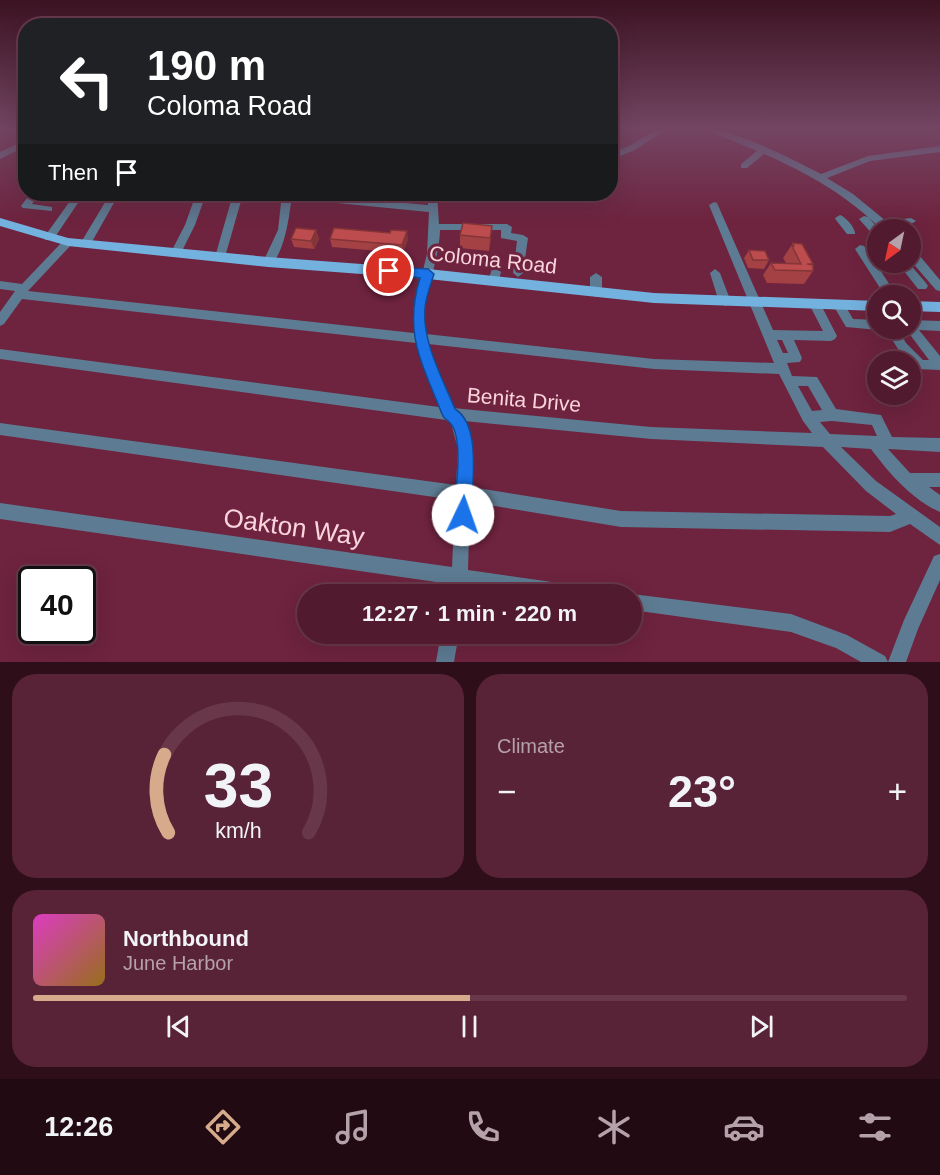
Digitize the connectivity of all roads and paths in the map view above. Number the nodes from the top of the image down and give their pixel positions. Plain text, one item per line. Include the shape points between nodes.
1 (752, 160) edge
2 (783, 160) edge
3 (866, 160) edge
4 (744, 166) dead end
5 (819, 178) junction
6 (29, 201) edge
7 (74, 201) edge
8 (110, 201) edge
9 (199, 201) edge
10 (236, 201) edge
11 (286, 201) edge
12 (348, 201) edge
13 (433, 201) edge
14 (714, 205) dead end
15 (49, 209) dead end
16 (434, 209) junction
17 (875, 217) junction
18 (840, 218) dead end
19 (877, 219) edge
20 (0, 222) edge
21 (867, 222) edge
22 (435, 227) junction
23 (851, 232) dead end
24 (50, 238) junction
25 (68, 242) junction
26 (85, 244) junction
27 (860, 249) dead end
28 (176, 252) junction
29 (220, 257) junction
30 (268, 262) junction
31 (921, 265) edge
32 (921, 268) edge
33 (924, 268) junction
34 (518, 273) dead end
35 (715, 273) dead end
36 (911, 273) edge
37 (428, 274) junction
38 (596, 277) dead end
39 (0, 285) edge
40 (884, 285) dead end
41 (922, 286) dead end
42 (940, 287) edge
43 (21, 291) junction
44 (596, 293) junction
45 (725, 302) junction
46 (756, 303) junction
47 (815, 304) junction
48 (839, 305) junction
49 (867, 306) edge
50 (921, 306) edge
51 (940, 307) edge
52 (0, 321) edge
53 (867, 325) edge
54 (921, 326) edge
55 (940, 326) edge
56 (769, 335) junction
57 (786, 335) junction
58 (421, 337) junction
59 (898, 339) edge
60 (921, 339) edge
61 (0, 354) edge
62 (939, 360) edge
63 (783, 369) junction
64 (449, 414) junction
65 (832, 415) junction
66 (808, 417) junction
67 (0, 429) edge
68 (827, 441) junction
69 (882, 443) junction
70 (940, 445) edge
71 (908, 480) junction
72 (940, 480) edge
73 (464, 494) junction
74 (940, 504) edge
75 (0, 511) edge
76 (911, 516) junction
77 (940, 537) edge
78 (940, 562) edge
79 (460, 576) junction
80 (459, 584) edge
81 (513, 584) edge
82 (642, 603) edge
83 (448, 644) edge
84 (445, 662) edge
85 (879, 662) edge
86 (897, 662) edge

1 - 4 street
2 - 5 street
3 - 5 street
5 - 17 street
6 - 15 street via 26,206
7 - 24 street
8 - 26 street
9 - 28 street
10 - 29 street
11 - 30 street via 283,230
12 - 16 street
13 - 16 street
14 - 46 street
16 - 22 street
17 - 19 street
17 - 21 street via 864,219
18 - 23 street
20 - 24 main road, Coloma Road
22 - 34 street via 507,227 505,236 523,238
22 - 37 street
24 - 25 main road, Coloma Road
25 - 26 main road, Coloma Road
25 - 43 street
26 - 28 main road, Coloma Road
27 - 40 street
28 - 29 main road, Coloma Road
29 - 30 main road, Coloma Road
30 - 37 main road, Coloma Road
31 - 33 street
32 - 33 street
33 - 42 street
35 - 45 street
36 - 41 street
37 - 44 main road, Coloma Road via 495,276
37 - 58 street via 419,302
38 - 44 street
39 - 43 street
43 - 52 street
43 - 58 street
44 - 45 main road, Coloma Road
45 - 46 main road, Coloma Road
46 - 47 main road, Coloma Road
46 - 56 street
47 - 48 main road, Coloma Road
47 - 57 street via 831,336
48 - 49 main road, Coloma Road
48 - 53 street via 850,324
50 - 51 main road
54 - 55 street
56 - 57 street
56 - 63 street
57 - 63 street via 796,358
58 - 63 street via 654,364
58 - 64 street
59 - 62 street via 920,365
60 - 62 street
61 - 64 street, Benita Drive
63 - 65 street via 812,381
63 - 66 street
64 - 68 street, Benita Drive via 651,433
64 - 73 street via 457,419 463,434
65 - 66 street
65 - 69 street via 876,419
66 - 68 street
67 - 73 street
68 - 69 street, Benita Drive
68 - 76 street via 871,486
69 - 70 street, Benita Drive
69 - 71 street via 895,470
71 - 72 street
71 - 74 street
73 - 76 street via 638,520 890,524
73 - 79 street
75 - 79 street, Oakton Way
76 - 77 street
78 - 86 street
79 - 80 street
79 - 81 street, Oakton Way
82 - 85 street via 791,623 841,641
83 - 84 street

